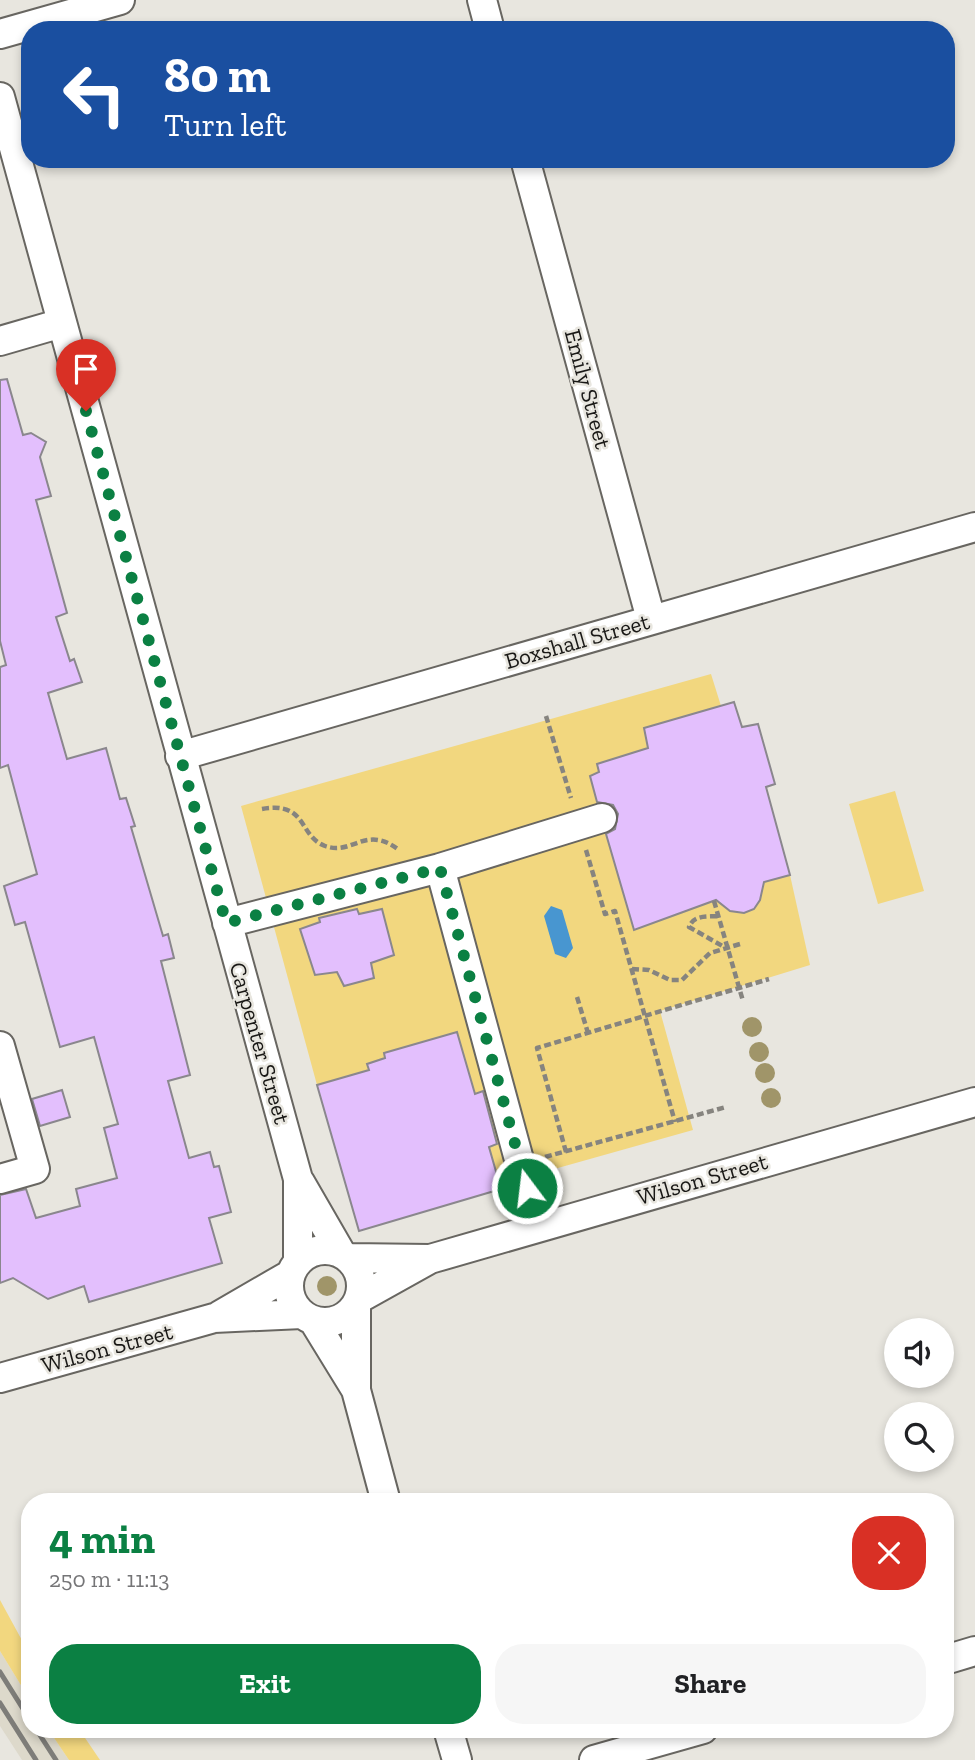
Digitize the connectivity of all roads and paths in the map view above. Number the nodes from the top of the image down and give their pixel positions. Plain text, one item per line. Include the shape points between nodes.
1 (120, 0) edge
2 (482, 0) edge
3 (46, 21) edge
4 (488, 21) edge
5 (21, 28) edge
6 (0, 34) edge
7 (0, 97) edge
8 (527, 168) edge
9 (62, 323) junction
10 (0, 341) edge
11 (975, 527) edge
12 (651, 619) junction
13 (546, 716) dead end
14 (180, 756) junction
15 (561, 767) dead end
16 (262, 810) dead end
17 (591, 821) joint
18 (440, 868) junction
19 (408, 876) junction
20 (714, 901) dead end
21 (717, 916) junction
22 (226, 923) junction
23 (740, 944) dead end
24 (726, 948) junction
25 (632, 969) junction
26 (769, 979) dead end
27 (739, 987) junction
28 (577, 997) dead end
29 (743, 1001) dead end
30 (645, 1016) junction
31 (588, 1033) junction
32 (0, 1046) edge
33 (975, 1102) edge
34 (726, 1107) dead end
35 (675, 1122) junction
36 (566, 1152) junction
37 (520, 1164) junction
38 (0, 1179) edge
39 (298, 1179) junction
40 (537, 1226) junction
41 (345, 1256) junction
42 (430, 1259) junction
43 (294, 1268) junction
44 (358, 1302) junction
45 (307, 1317) junction
46 (214, 1318) junction
47 (0, 1378) edge
48 (356, 1390) junction
49 (384, 1493) edge
50 (975, 1651) edge
51 (954, 1657) edge
52 (451, 1738) edge
53 (671, 1738) edge
54 (457, 1760) edge
55 (594, 1760) edge

1 - 3 street
2 - 4 street
5 - 6 street
7 - 9 street, Carpenter Street
8 - 12 street, Emily Street
9 - 10 street
9 - 14 street, Carpenter Street
11 - 12 street, Boxshall Street
12 - 14 street, Boxshall Street
13 - 15 path
14 - 22 street, Carpenter Street
16 - 19 path via 276,807 294,813 327,846 382,840 401,851
17 - 18 street
17 - 25 path via 605,914 615,911
18 - 19 street
18 - 37 street
19 - 22 street
20 - 21 path
21 - 24 path
21 - 24 path via 697,917 689,928
22 - 39 street, Carpenter Street
23 - 24 path
24 - 25 path via 702,959 682,979
24 - 27 path
25 - 30 path
26 - 27 path
27 - 29 path
27 - 30 path
28 - 31 path
30 - 31 path
30 - 35 path
31 - 36 path via 537,1048
32 - 38 street via 35,1169
33 - 40 street, Wilson Street
34 - 35 path
35 - 36 path
36 - 37 path
37 - 40 street
39 - 41 street, Carpenter Street
39 - 43 street, Carpenter Street
40 - 42 street, Wilson Street
41 - 42 street, Wilson Street
41 - 43 street via 318,1250
41 - 44 street via 361,1277
42 - 44 street, Wilson Street
43 - 45 street via 290,1296
43 - 46 street, Wilson Street
44 - 45 street via 337,1321
44 - 48 street
45 - 46 street, Wilson Street
45 - 48 street
46 - 47 street, Wilson Street
48 - 49 street
50 - 51 street
52 - 54 street
53 - 55 street

